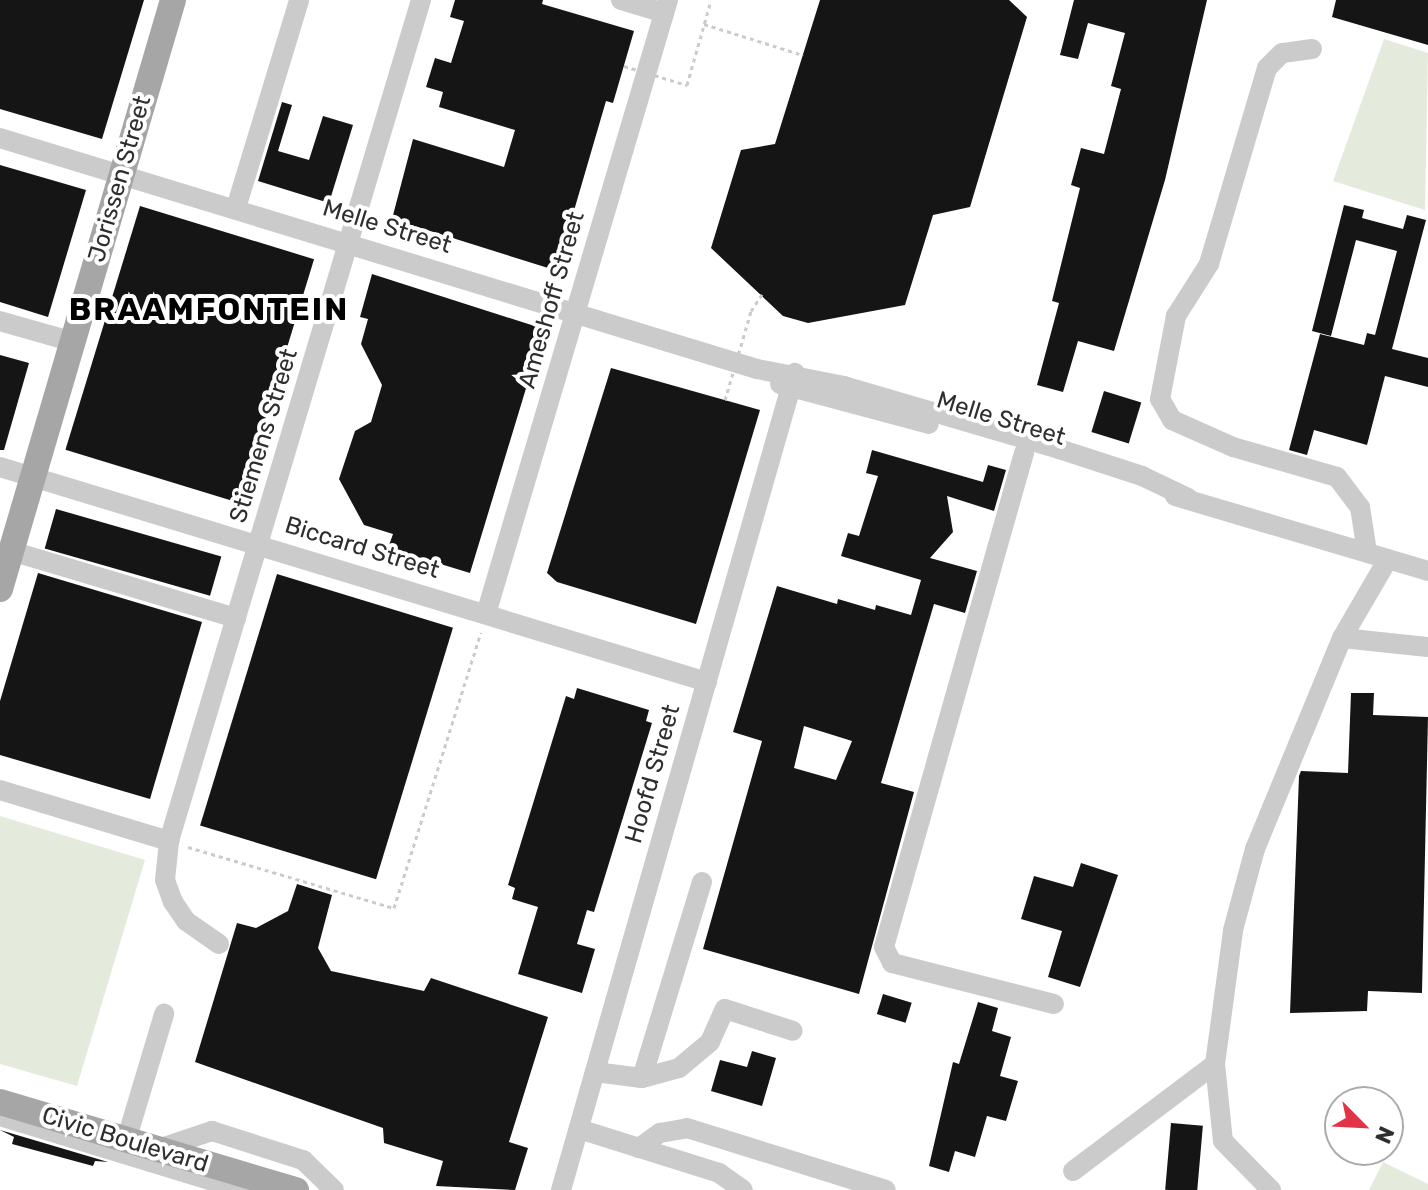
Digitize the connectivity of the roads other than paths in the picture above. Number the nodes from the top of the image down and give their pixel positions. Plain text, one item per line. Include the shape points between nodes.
1 (173, 0) edge
2 (299, 0) edge
3 (421, 0) edge
4 (621, 0) edge
5 (666, 7) edge
6 (1312, 49) dead end
7 (0, 138) edge
8 (122, 174) junction
9 (236, 208) junction
10 (349, 242) junction
11 (576, 311) junction
12 (0, 321) edge
13 (73, 342) junction
14 (793, 382) junction
15 (1024, 453) junction
16 (0, 467) edge
17 (33, 477) junction
18 (1188, 498) junction
19 (259, 543) junction
20 (11, 551) junction
21 (1367, 552) junction
22 (1388, 559) junction
23 (1428, 571) edge
24 (0, 589) edge
25 (486, 614) junction
26 (236, 618) junction
27 (1342, 638) junction
28 (1428, 647) edge
29 (707, 682) junction
30 (0, 790) edge
31 (169, 841) junction
32 (702, 882) dead end
33 (219, 944) dead end
34 (1054, 1004) dead end
35 (164, 1014) dead end
36 (793, 1031) dead end
37 (1215, 1064) junction
38 (595, 1072) junction
39 (642, 1078) junction
40 (0, 1102) edge
41 (0, 1116) edge
42 (579, 1129) junction
43 (126, 1141) junction
44 (639, 1148) junction
45 (155, 1150) junction
46 (1073, 1171) dead end
47 (229, 1183) edge
48 (296, 1190) edge
49 (334, 1190) edge
50 (561, 1190) edge
51 (743, 1190) edge
52 (886, 1190) edge
53 (1271, 1190) edge

1 - 8 main road, Jorissen Street
2 - 9 street
3 - 10 street, Stiemens Street
4 - 5 street
5 - 11 street, Ameshoff Street
6 - 21 street via 1282,53 1267,68 1209,264 1176,316 1160,399 1172,420 1233,447 1337,477 1360,507
7 - 8 street, Melle Street
8 - 9 street, Melle Street
8 - 13 main road, Jorissen Street
9 - 10 street, Melle Street
10 - 11 street, Melle Street
10 - 19 street, Stiemens Street
11 - 14 street, Melle Street
11 - 25 street, Ameshoff Street
12 - 13 street
13 - 17 main road, Jorissen Street
14 - 15 street, Melle Street
14 - 18 street, Melle Street via 1059,449 1142,476
14 - 29 street, Hoofd Street
15 - 18 street, Melle Street
15 - 34 street via 884,947 892,963
16 - 17 street, Biccard Street
17 - 19 street, Biccard Street
17 - 20 main road, Jorissen Street
18 - 21 street, Melle Street
19 - 25 street, Biccard Street
19 - 26 street, Stiemens Street
20 - 24 main road, Jorissen Street
20 - 26 street
21 - 22 street, Melle Street
22 - 23 street, Melle Street
22 - 27 street
25 - 29 street, Biccard Street
26 - 31 street, Stiemens Street
27 - 28 street
27 - 37 street via 1255,849 1233,930
29 - 38 street, Hoofd Street
30 - 31 street
31 - 33 street, Stiemens Street via 165,880 173,902 186,921
32 - 39 street
35 - 43 street
36 - 39 street via 725,1009 710,1042 679,1068
37 - 46 street
37 - 53 street via 1223,1141
38 - 39 street
38 - 42 street, Hoofd Street
40 - 43 main road, Civic Boulevard
41 - 47 street
42 - 44 street
42 - 50 street, Hoofd Street
43 - 45 main road, Civic Boulevard
44 - 51 street via 719,1173
44 - 52 street via 660,1133 687,1128
45 - 47 main road, Civic Boulevard
45 - 49 street via 212,1131 303,1160
47 - 48 main road, Civic Boulevard

